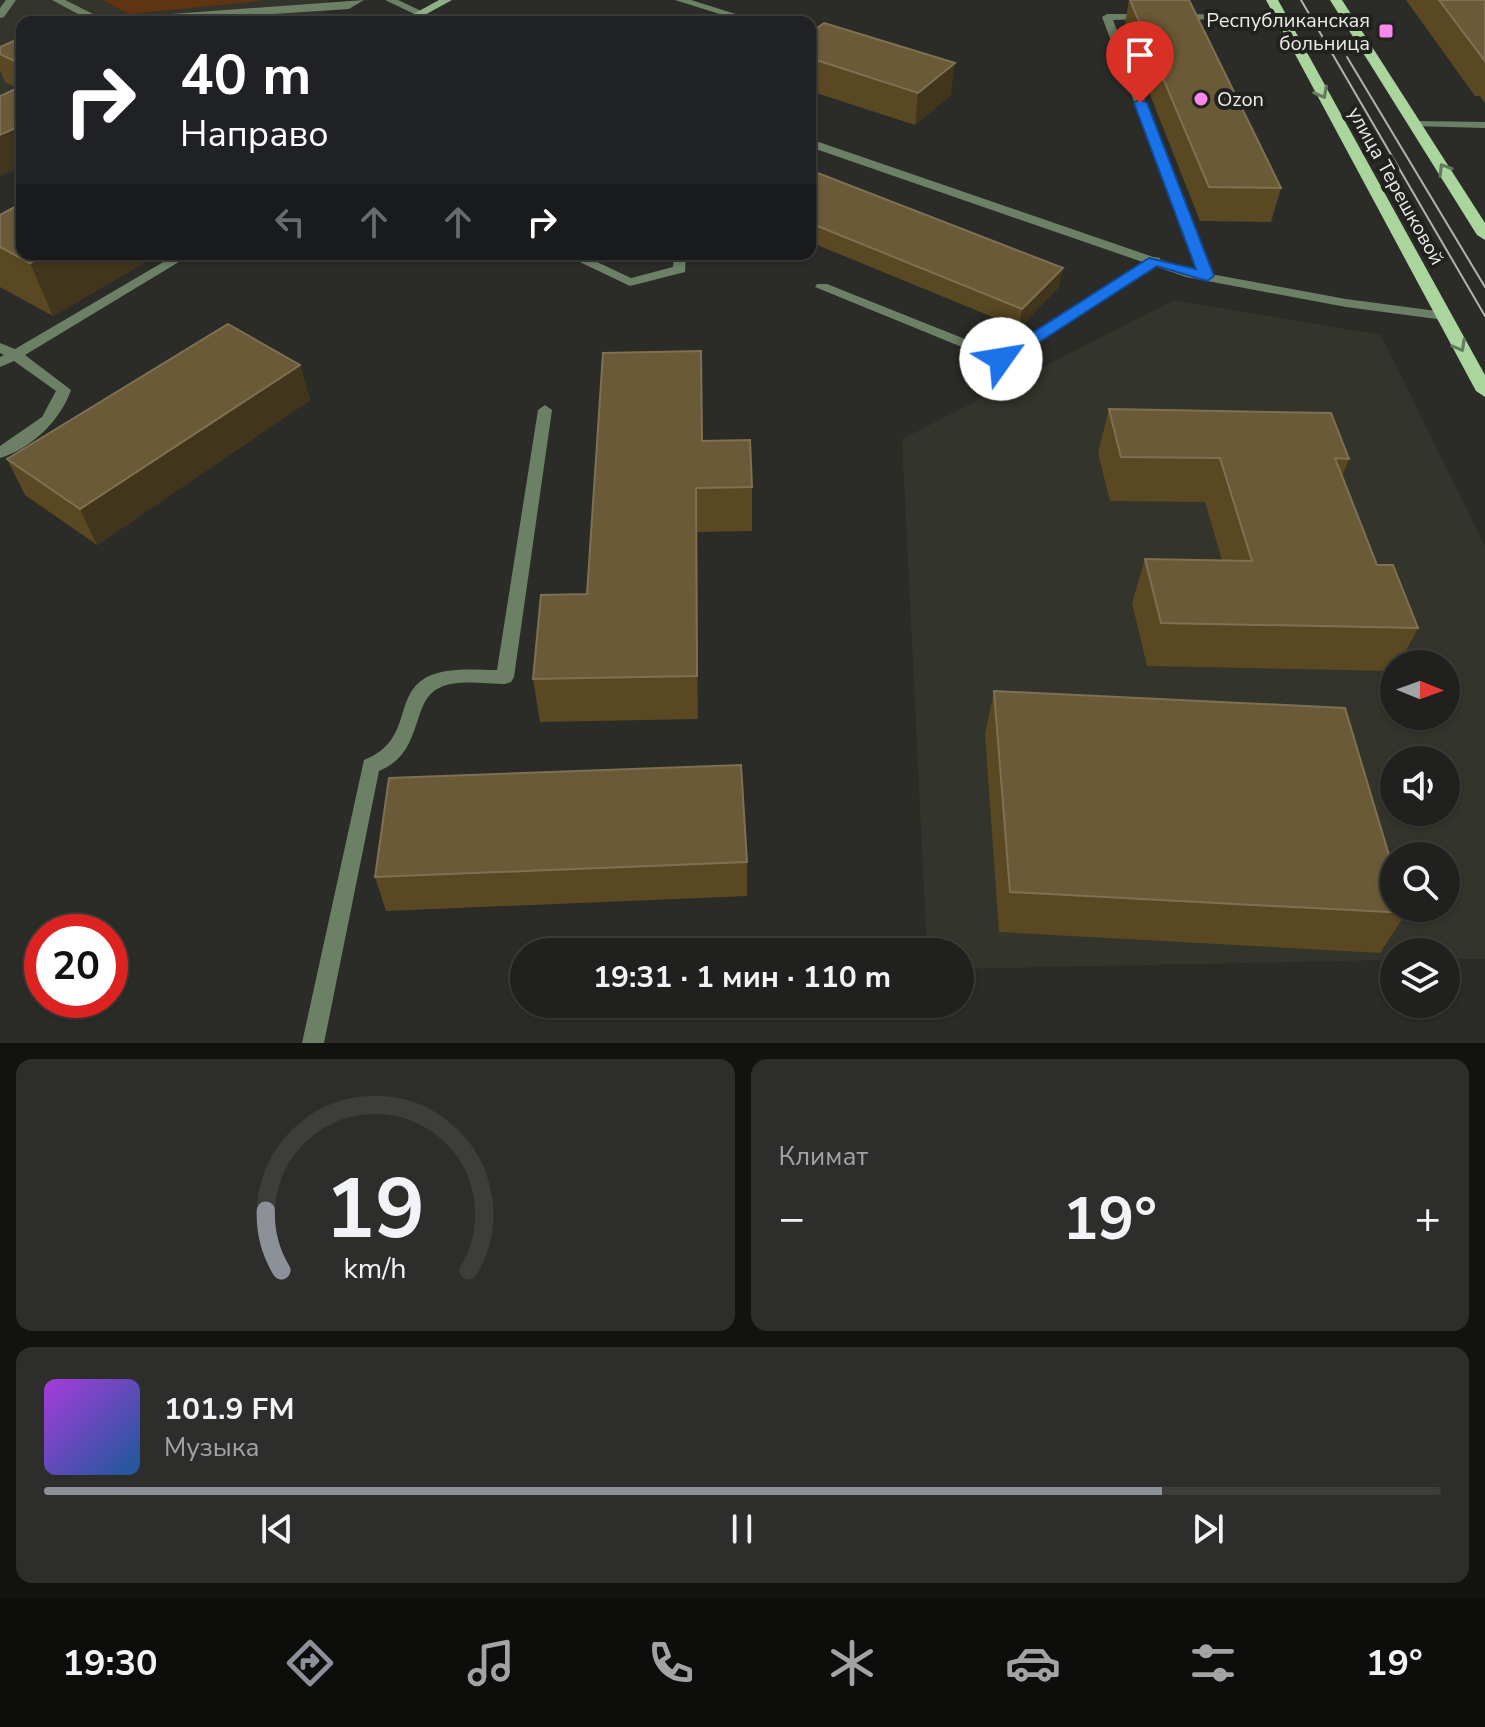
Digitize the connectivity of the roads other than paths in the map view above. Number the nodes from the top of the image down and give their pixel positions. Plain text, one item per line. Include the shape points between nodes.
1 (11, 0) edge
2 (57, 0) edge
3 (87, 0) edge
4 (272, 0) edge
5 (359, 0) edge
6 (390, 0) edge
7 (447, 0) edge
8 (680, 0) edge
9 (1272, 0) edge
10 (1336, 0) edge
11 (73, 6) junction
12 (292, 8) junction
13 (0, 15) edge
14 (418, 15) junction
15 (90, 16) edge
16 (183, 16) edge
17 (274, 16) edge
18 (421, 16) edge
19 (735, 16) edge
20 (1282, 18) junction
21 (1416, 124) junction
22 (1485, 125) edge
23 (816, 145) edge
24 (1485, 235) edge
25 (176, 260) edge
26 (582, 260) edge
27 (680, 260) edge
28 (1155, 261) junction
29 (1207, 276) junction
30 (822, 287) dead end
31 (1444, 316) junction
32 (0, 347) edge
33 (15, 355) junction
34 (0, 363) edge
35 (1485, 391) edge
36 (545, 410) dead end
37 (0, 453) edge
38 (313, 1043) edge

1 - 13 street
2 - 11 street
3 - 11 street
4 - 12 street
5 - 12 street via 349,6
6 - 14 street
7 - 14 street
8 - 19 street
9 - 20 main road, улица Терешковой
10 - 21 main road, улица Терешковой
11 - 15 street
12 - 16 street
12 - 17 street
14 - 18 street
20 - 29 street via 1107,17
20 -> 31 main road, улица Терешковой
21 - 22 street
24 -> 21 main road, улица Терешковой
23 - 28 street
25 - 33 street
26 - 27 street via 630,282 680,269
28 - 29 street
28 - 30 street via 1001,359
29 - 31 street
31 -> 35 main road, улица Терешковой
32 - 33 street
33 - 34 street
33 - 37 street via 64,390 44,426
36 - 38 street via 505,677 438,680 426,686 417,695 406,736 393,755 371,766

